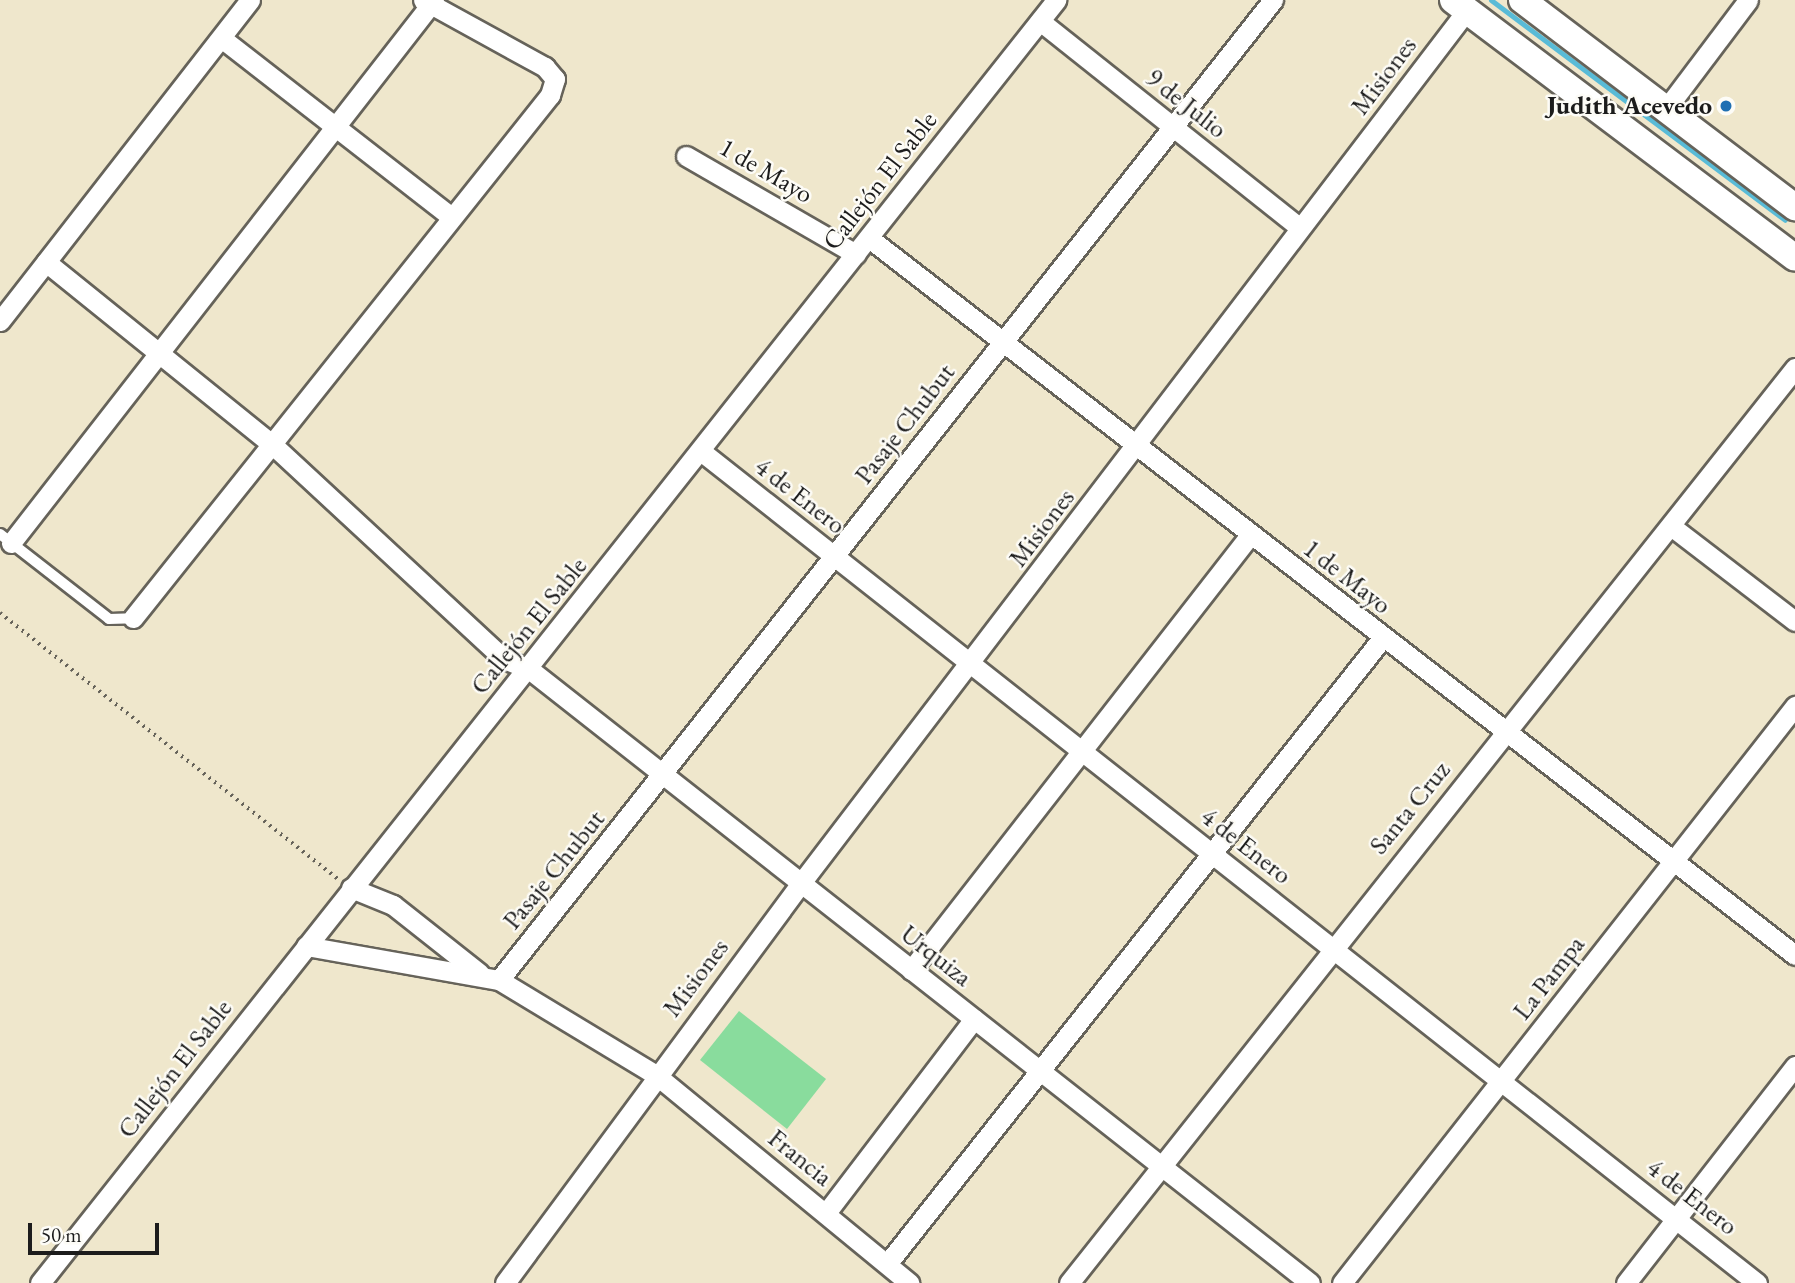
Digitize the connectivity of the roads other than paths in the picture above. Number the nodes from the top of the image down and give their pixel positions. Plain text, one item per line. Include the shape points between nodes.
1 (250, 0) edge
2 (1056, 0) edge
3 (1273, 0) edge
4 (1522, 0) edge
5 (1748, 0) edge
6 (429, 1) edge
7 (1460, 5) edge
8 (1040, 22) junction
9 (224, 40) junction
10 (1666, 109) junction
11 (1172, 127) junction
12 (338, 129) junction
13 (686, 156) dead end
14 (1795, 207) edge
15 (451, 218) junction
16 (1300, 228) junction
17 (869, 238) junction
18 (1792, 250) edge
19 (856, 254) junction
20 (46, 262) junction
21 (0, 321) edge
22 (1003, 342) junction
23 (162, 354) junction
24 (1795, 368) edge
25 (274, 446) junction
26 (1136, 447) junction
27 (702, 452) junction
28 (1671, 526) junction
29 (1250, 535) junction
30 (6, 538) edge
31 (835, 557) junction
32 (133, 618) joint
33 (1795, 621) edge
34 (1383, 637) junction
35 (972, 664) junction
36 (529, 670) junction
37 (1795, 706) edge
38 (1506, 732) junction
39 (1082, 751) junction
40 (664, 775) junction
41 (1211, 852) junction
42 (1674, 862) junction
43 (801, 883) junction
44 (351, 888) junction
45 (306, 946) junction
46 (1332, 947) junction
47 (1795, 955) edge
48 (911, 970) junction
49 (491, 978) junction
50 (974, 1019) junction
51 (1795, 1066) edge
52 (1040, 1070) junction
53 (656, 1075) junction
54 (1501, 1081) junction
55 (1159, 1164) junction
56 (826, 1213) junction
57 (1677, 1219) junction
58 (887, 1264) junction
59 (40, 1283) edge
60 (505, 1283) edge
61 (909, 1283) edge
62 (1069, 1283) edge
63 (1310, 1283) edge
64 (1342, 1283) edge
65 (1626, 1283) edge
66 (1757, 1283) edge

1 - 9 street
2 - 8 street, Callejón El Sable
3 - 11 street, Pasaje Chubut
4 - 10 main road
5 - 10 street
6 - 12 street
6 - 15 street via 555,79 550,95
7 - 16 street, Misiones
7 - 18 main road
8 - 11 street, 9 de Julio
8 - 17 street, Callejón El Sable
9 - 12 street
9 - 20 street
10 - 14 main road
11 - 16 street, 9 de Julio
11 - 22 street, Pasaje Chubut
12 - 15 street
12 - 23 street
13 - 19 street, 1 de Mayo
15 - 25 street
16 - 26 street, Misiones
17 - 19 street, Callejón El Sable
17 - 22 street, 1 de Mayo
19 - 27 street, Callejón El Sable
20 - 21 street
20 - 23 street, Urquiza
22 - 26 street, 1 de Mayo
22 - 31 street, Pasaje Chubut
23 - 25 street, Urquiza
23 - 30 street
24 - 28 street, Santa Cruz
25 - 32 street
25 - 36 street, Urquiza via 471,632
26 - 29 street, 1 de Mayo
26 - 35 street, Misiones
27 - 31 street, 4 de Enero
27 - 36 street, Callejón El Sable
28 - 33 street
28 - 38 street, Santa Cruz
29 - 34 street, 1 de Mayo
29 - 39 street
30 - 32 lane via 109,619
31 - 35 street, 4 de Enero
31 - 40 street, Pasaje Chubut
34 - 38 street, 1 de Mayo
34 - 41 street
35 - 39 street, 4 de Enero
35 - 43 street, Misiones
36 - 40 street, Urquiza
36 - 44 street, Callejón El Sable
37 - 42 street, La Pampa
38 - 42 street, 1 de Mayo
38 - 46 street, Santa Cruz
39 - 41 street, 4 de Enero
39 - 48 street
40 - 43 street, Urquiza
40 - 49 street, Pasaje Chubut
41 - 46 street, 4 de Enero
41 - 52 street
42 - 47 street, 1 de Mayo
42 - 54 street, La Pampa
43 - 48 street, Urquiza
43 - 53 street, Misiones
44 - 45 street, Callejón El Sable
44 - 49 street via 393,905
45 - 49 street
45 - 59 street, Callejón El Sable
46 - 54 street, 4 de Enero
46 - 55 street, Santa Cruz
48 - 50 street, Urquiza
49 - 53 street, Francia
50 - 52 street, Urquiza
50 - 56 street
51 - 57 street
52 - 55 street, Urquiza
52 - 58 street
53 - 56 street, Francia
53 - 60 street, Misiones via 604,1155
54 - 57 street, 4 de Enero
54 - 64 street, La Pampa
55 - 62 street, Santa Cruz
55 - 63 street, Urquiza
56 - 58 street, Francia
57 - 65 street
57 - 66 street, 4 de Enero
58 - 61 street, Francia

